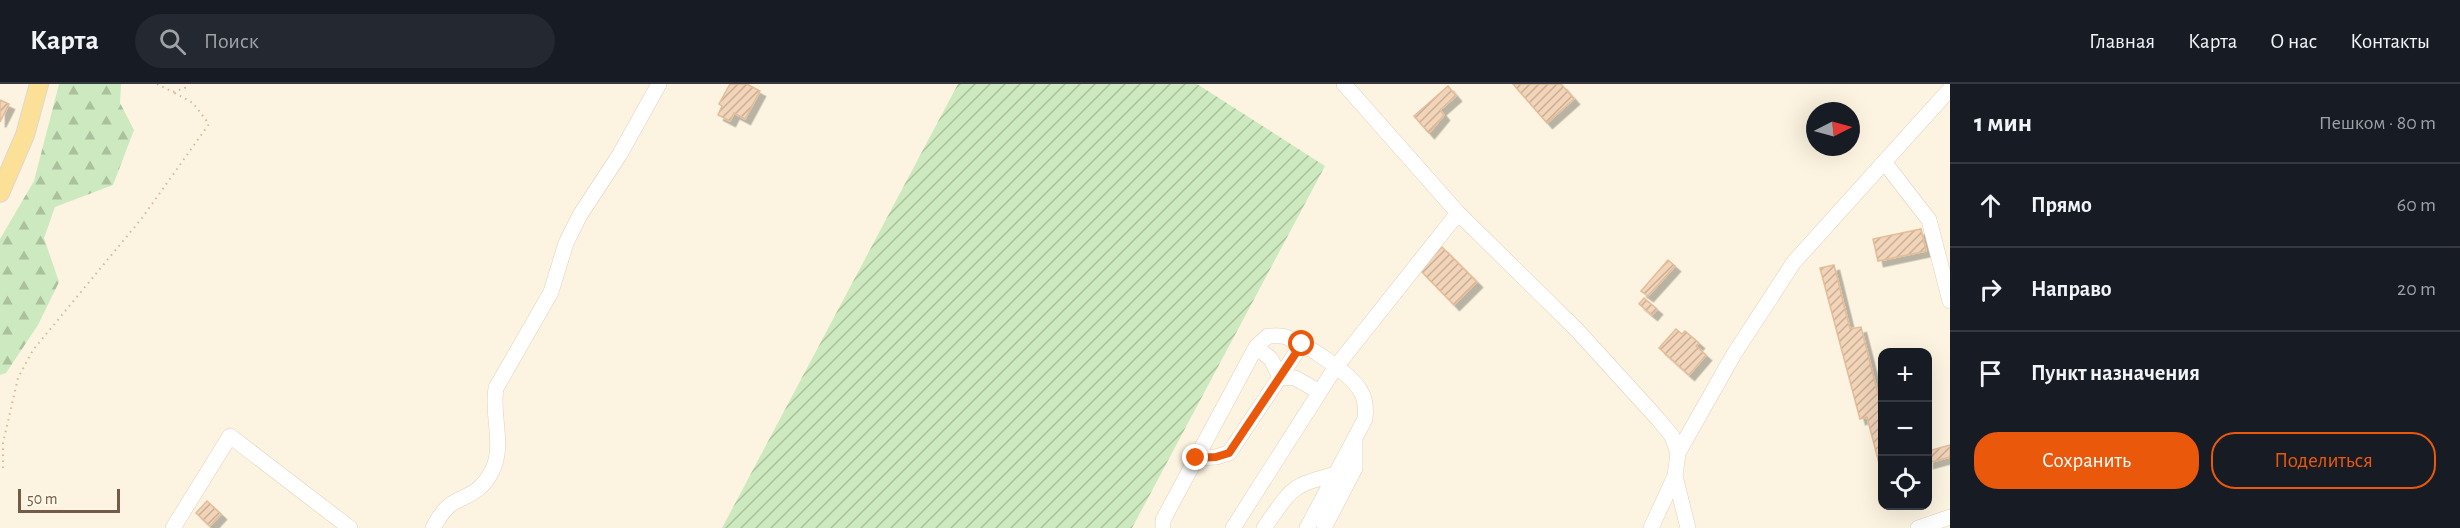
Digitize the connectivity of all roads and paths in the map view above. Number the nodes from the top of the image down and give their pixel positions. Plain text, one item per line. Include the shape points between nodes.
1 (39, 84) edge
2 (157, 84) edge
3 (185, 84) edge
4 (659, 84) edge
5 (1344, 84) edge
6 (1950, 89) edge
7 (173, 92) junction
8 (1886, 163) junction
9 (0, 193) edge
10 (1458, 213) junction
11 (1950, 301) edge
12 (1302, 344) junction
13 (1256, 347) junction
14 (1335, 368) junction
15 (1280, 377) junction
16 (1320, 392) junction
17 (1355, 438) junction
18 (1678, 453) junction
19 (1196, 458) junction
20 (3, 468) dead end
21 (1337, 474) junction
22 (1675, 476) junction
23 (1950, 517) edge
24 (173, 528) edge
25 (350, 528) edge
26 (433, 528) edge
27 (1163, 528) edge
28 (1233, 528) edge
29 (1264, 528) edge
30 (1307, 528) edge
31 (1324, 528) edge
32 (1651, 528) edge
33 (1688, 528) edge
34 (1918, 528) edge

1 - 9 main road via 25,135
2 - 7 path
3 - 7 path via 185,88
4 - 26 street via 620,154 579,215 551,292 496,388 493,405 498,433 493,470 469,497 446,509
5 - 10 street
6 - 8 street
7 - 20 path via 193,103 209,124 142,218 33,350 18,378 3,443
8 - 11 street via 1929,220
8 - 18 street via 1794,262 1734,354
10 - 14 street
10 - 18 street via 1577,330 1672,436
12 - 13 street via 1283,336 1268,336
12 - 14 street
12 - 15 street
13 - 15 street via 1271,359
13 - 19 street
14 - 16 street
14 - 17 street via 1362,392 1366,406 1365,419
15 - 16 street via 1295,378
15 - 19 street via 1229,453
16 - 28 street
17 - 21 street
17 - 31 street via 1355,468
18 - 22 street
19 - 27 street via 1163,520
21 - 29 street via 1304,482 1292,490
21 - 30 street
22 - 32 street
22 - 33 street
23 - 34 street
24 - 25 street via 230,436

